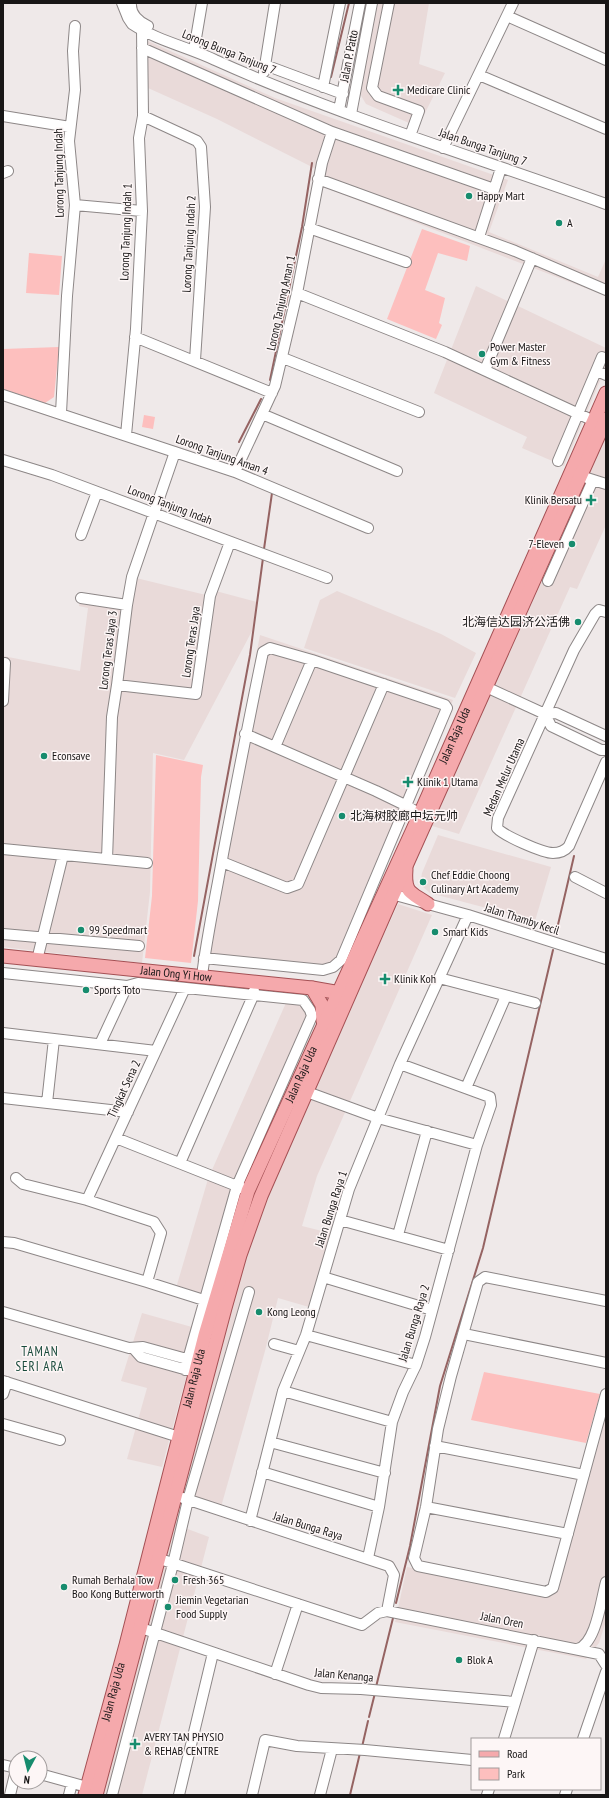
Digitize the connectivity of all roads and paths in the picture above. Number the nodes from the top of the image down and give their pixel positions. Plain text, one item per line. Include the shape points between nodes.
1 (122, 3) edge
2 (131, 3) edge
3 (202, 3) edge
4 (275, 3) edge
5 (340, 3) edge
6 (360, 3) edge
7 (372, 3) edge
8 (389, 3) edge
9 (514, 3) edge
10 (507, 16) junction
11 (75, 26) dead end
12 (142, 30) junction
13 (142, 48) junction
14 (194, 50) junction
15 (606, 60) edge
16 (265, 66) junction
17 (479, 75) junction
18 (262, 80) junction
19 (323, 86) junction
20 (343, 94) junction
21 (339, 110) junction
22 (351, 114) junction
23 (3, 116) edge
24 (143, 116) junction
25 (70, 127) junction
26 (606, 129) edge
27 (332, 132) junction
28 (410, 136) junction
29 (443, 148) junction
30 (501, 168) junction
31 (318, 178) junction
32 (494, 189) junction
33 (606, 204) edge
34 (75, 205) junction
35 (142, 211) junction
36 (309, 228) junction
37 (479, 237) junction
38 (532, 258) junction
39 (406, 262) dead end
40 (606, 290) edge
41 (297, 293) junction
42 (135, 337) junction
43 (602, 357) dead end
44 (283, 358) junction
45 (195, 360) junction
46 (485, 370) junction
47 (601, 373) edge
48 (272, 393) junction
49 (606, 393) edge
50 (3, 395) edge
51 (419, 412) dead end
52 (62, 414) junction
53 (262, 414) junction
54 (578, 414) junction
55 (600, 420) edge
56 (126, 435) junction
57 (175, 452) junction
58 (3, 460) edge
59 (558, 461) dead end
60 (397, 471) dead end
61 (235, 472) junction
62 (580, 476) junction
63 (593, 480) junction
64 (606, 484) edge
65 (97, 492) junction
66 (154, 513) junction
67 (368, 528) dead end
68 (81, 535) dead end
69 (230, 542) junction
70 (326, 578) dead end
71 (548, 581) dead end
72 (81, 598) dead end
73 (127, 605) junction
74 (606, 612) edge
75 (312, 660) junction
76 (5, 663) dead end
77 (384, 684) junction
78 (117, 685) junction
79 (486, 687) junction
80 (3, 698) edge
81 (545, 714) junction
82 (245, 734) junction
83 (606, 736) edge
84 (275, 747) junction
85 (606, 750) edge
86 (606, 762) edge
87 (345, 778) junction
88 (407, 806) junction
89 (424, 816) junction
90 (3, 849) edge
91 (63, 855) junction
92 (107, 859) junction
93 (222, 862) junction
94 (146, 863) dead end
95 (407, 866) junction
96 (575, 877) dead end
97 (606, 893) edge
98 (388, 894) junction
99 (428, 904) junction
100 (468, 915) junction
101 (3, 934) edge
102 (43, 938) junction
103 (139, 946) dead end
104 (605, 955) edge
105 (3, 956) edge
106 (204, 958) junction
107 (37, 960) junction
108 (350, 967) junction
109 (140, 970) junction
110 (3, 973) edge
111 (202, 976) junction
112 (439, 978) junction
113 (254, 982) junction
114 (138, 983) junction
115 (127, 986) junction
116 (185, 988) junction
117 (312, 988) junction
118 (344, 993) junction
119 (253, 996) junction
120 (506, 996) junction
121 (535, 1003) dead end
122 (318, 1019) junction
123 (3, 1033) edge
124 (54, 1039) junction
125 (100, 1044) junction
126 (156, 1051) junction
127 (400, 1064) junction
128 (466, 1088) junction
129 (306, 1092) junction
130 (3, 1098) edge
131 (47, 1103) junction
132 (128, 1112) junction
133 (378, 1118) junction
134 (427, 1131) junction
135 (116, 1138) junction
136 (477, 1145) junction
137 (180, 1163) junction
138 (16, 1178) dead end
139 (243, 1188) junction
140 (87, 1200) junction
141 (340, 1220) junction
142 (398, 1236) junction
143 (3, 1242) edge
144 (235, 1250) junction
145 (449, 1250) junction
146 (323, 1277) junction
147 (148, 1282) junction
148 (249, 1292) dead end
149 (606, 1301) edge
150 (209, 1302) junction
151 (432, 1310) junction
152 (3, 1312) edge
153 (464, 1334) junction
154 (306, 1335) junction
155 (274, 1344) dead end
156 (299, 1351) junction
157 (606, 1362) edge
158 (191, 1366) junction
159 (416, 1366) junction
160 (5, 1381) edge
161 (283, 1392) junction
162 (3, 1394) edge
163 (606, 1394) edge
164 (392, 1422) junction
165 (3, 1424) edge
166 (179, 1436) junction
167 (60, 1440) dead end
168 (270, 1442) junction
169 (435, 1446) junction
170 (262, 1472) junction
171 (385, 1473) junction
172 (584, 1475) junction
173 (182, 1498) junction
174 (379, 1507) junction
175 (426, 1507) junction
176 (250, 1521) junction
177 (568, 1534) junction
178 (368, 1558) junction
179 (160, 1559) junction
180 (173, 1564) junction
181 (606, 1582) edge
182 (298, 1604) junction
183 (387, 1611) junction
184 (140, 1628) junction
185 (154, 1633) junction
186 (534, 1640) junction
187 (577, 1648) junction
188 (213, 1653) junction
189 (606, 1665) edge
190 (606, 1672) edge
191 (274, 1674) junction
192 (604, 1683) edge
193 (515, 1702) junction
194 (504, 1738) edge
195 (583, 1738) edge
196 (332, 1749) junction
197 (471, 1760) edge
198 (48, 1776) edge
199 (72, 1783) junction
200 (90, 1792) edge
201 (69, 1795) edge
202 (112, 1795) edge
203 (179, 1795) edge
204 (252, 1795) edge
205 (320, 1795) edge

1 - 12 street, Lorong Bunga Tanjung 7 via 132,24
2 - 14 street via 133,13 140,22
3 - 14 street
4 - 16 street
5 - 19 street
6 - 20 street, Jalan P. Patto
7 - 22 street, Jalan P. Patto
8 - 28 street via 372,88 378,96 419,111
9 - 10 street
10 - 15 street
10 - 17 street
11 - 25 street, Lorong Tanjung Indah via 75,90
12 - 13 street, Lorong Tanjung Indah 1
12 - 14 street, Lorong Bunga Tanjung 7 via 177,46
13 - 24 street, Lorong Tanjung Indah 1
13 - 27 street
14 - 18 street, Lorong Bunga Tanjung 7
16 - 18 street
16 - 19 street
17 - 26 street
17 - 29 street
18 - 21 street, Lorong Bunga Tanjung 7
19 - 20 street
20 - 21 street, Jalan P. Patto
21 - 22 street, Lorong Bunga Tanjung 7
22 - 28 street, Jalan Bunga Tanjung 7
23 - 25 street
24 - 35 street, Lorong Tanjung Indah 1 via 139,138
24 - 45 street, Lorong Tanjung Indah 2 via 197,141 201,147 205,207
25 - 34 street, Lorong Tanjung Indah
27 - 31 street, Lorong Tanjung Aman 1
27 - 32 street
28 - 29 street, Jalan Bunga Tanjung 7
29 - 30 street, Jalan Bunga Tanjung 7
30 - 32 street
30 - 33 street, Jalan Bunga Tanjung 7
31 - 36 street, Lorong Tanjung Aman 1
31 - 37 street
32 - 37 street
34 - 35 street
34 - 52 street, Lorong Tanjung Indah via 67,296
35 - 42 street, Lorong Tanjung Indah 1
36 - 39 street
36 - 41 street, Lorong Tanjung Aman 1
37 - 38 street
38 - 40 street
38 - 46 street
41 - 44 street, Lorong Tanjung Aman 1
41 - 46 street
42 - 45 street
42 - 56 street, Lorong Tanjung Indah 1
43 - 47 street
44 - 48 street, Lorong Tanjung Aman 1
44 - 51 street
45 - 48 street
46 - 54 street
47 - 54 street
48 - 53 street, Lorong Tanjung Aman 1
49 - 55 main road, Jalan Raja Uda
50 - 52 street, Lorong Tanjung Aman 4
52 - 56 street, Lorong Tanjung Aman 4
53 - 60 street
53 - 61 street, Lorong Tanjung Aman 1
54 - 55 street
54 - 59 street
55 - 62 main road, Jalan Raja Uda
55 - 89 main road, Jalan Raja Uda
56 - 57 street, Lorong Tanjung Aman 4
57 - 61 street, Lorong Tanjung Aman 4
57 - 66 street, Lorong Teras Jaya 3
58 - 65 street, Lorong Tanjung Indah
61 - 67 street, Lorong Tanjung Aman 4
62 - 63 street
62 - 79 main road, Jalan Raja Uda
63 - 64 street
63 - 71 street
65 - 66 street, Lorong Tanjung Indah
65 - 68 street
66 - 69 street, Lorong Tanjung Indah
66 - 73 street, Lorong Teras Jaya 3 via 132,577
69 - 70 street, Lorong Tanjung Indah
69 - 78 street, Lorong Teras Jaya via 210,596 196,694
72 - 73 street
73 - 78 street, Lorong Teras Jaya 3
74 - 81 street, Medan Melur Utama via 599,610 584,633
75 - 77 street
75 - 82 street via 270,648 263,652
75 - 84 street
76 - 80 street
77 - 87 street
77 - 88 street via 445,705 447,708
78 - 92 street, Lorong Teras Jaya 3 via 112,717
79 - 81 street
79 - 89 main road, Jalan Raja Uda
81 - 83 street via 556,713
81 - 85 street via 551,726
81 - 86 street, Medan Melur Utama via 498,818 497,828 500,832 551,853 566,850
82 - 84 street
82 - 93 street
84 - 87 street
87 - 88 street
87 - 93 street via 298,884 287,888
88 - 89 street
88 - 106 street via 341,960 333,967 323,970
89 - 95 main road, Jalan Raja Uda
89 - 98 main road, Jalan Raja Uda
90 - 91 street
91 - 92 street
91 - 102 street
92 - 94 street
93 - 106 street
95 - 98 main road, Jalan Raja Uda
95 - 99 main road via 405,877 410,893
96 - 97 street
98 - 99 street, Jalan Thamby Kecil
98 - 108 main road, Jalan Raja Uda
98 - 118 main road, Jalan Raja Uda
99 - 100 street, Jalan Thamby Kecil
100 - 104 street, Jalan Thamby Kecil
100 - 112 street, Jalan Bunga Raya 1
101 - 102 street, Jalan Ong Yi How
102 - 103 street, Jalan Ong Yi How
102 - 107 street
105 - 107 main road, Jalan Ong Yi How
106 - 111 street
107 - 109 main road, Jalan Ong Yi How
108 - 117 main road via 328,982
108 - 118 main road, Jalan Raja Uda
109 - 111 main road, Jalan Ong Yi How
109 - 114 street
110 - 115 street, Jalan Ong Yi How
111 - 113 main road, Jalan Ong Yi How
112 - 120 street
112 - 127 street, Jalan Bunga Raya 1
113 - 117 main road, Jalan Ong Yi How
113 - 119 street
114 - 115 street, Jalan Ong Yi How
114 - 116 street, Jalan Ong Yi How
115 - 125 street
116 - 119 street, Jalan Ong Yi How
116 - 126 street, Tingkat Sena 2
117 - 118 main road, Jalan Ong Yi How
117 - 122 main road via 322,1005
118 - 122 main road, Jalan Raja Uda
118 - 129 main road, Jalan Raja Uda
119 - 122 street, Jalan Ong Yi How via 303,1000
119 - 137 street
120 - 121 street
120 - 128 street
122 - 139 main road, Jalan Raja Uda
123 - 124 street
124 - 125 street
124 - 131 street
125 - 126 street
126 - 132 street, Tingkat Sena 2
127 - 128 street
127 - 133 street, Jalan Bunga Raya 1
128 - 136 street, Jalan Bunga Raya 2 via 490,1097 491,1105
129 - 133 street
129 - 144 main road, Jalan Raja Uda
130 - 131 street
131 - 132 street
132 - 135 street, Tingkat Sena 2
133 - 134 street
133 - 141 street, Jalan Bunga Raya 1 via 349,1189
134 - 136 street
134 - 142 street
135 - 137 street
135 - 140 street, Tingkat Sena 2
136 - 145 street, Jalan Bunga Raya 2
137 - 139 street
138 - 140 street via 23,1184
139 - 144 main road, Jalan Raja Uda
139 - 150 street, Jalan Raja Uda
140 - 147 street via 154,1222 161,1233
141 - 142 street
141 - 146 street, Jalan Bunga Raya 1
142 - 145 street
143 - 147 street
144 - 150 main road, Jalan Raja Uda
144 - 173 main road, Jalan Raja Uda
145 - 151 street, Jalan Bunga Raya 2
146 - 151 street
146 - 154 street, Jalan Bunga Raya 1
147 - 150 street
148 - 173 street
149 - 153 street via 485,1277 478,1282
150 - 158 main road, Jalan Raja Uda
151 - 159 street, Jalan Bunga Raya 2
152 - 158 street via 133,1348 143,1347
153 - 157 street
153 - 169 street via 451,1376
154 - 156 street, Jalan Bunga Raya 1
154 - 159 street
155 - 156 street
156 - 161 street, Jalan Bunga Raya 1
158 - 166 main road, Jalan Raja Uda
159 - 164 street, Jalan Bunga Raya 2
160 - 162 street
160 - 166 street
161 - 164 street
161 - 168 street, Jalan Bunga Raya 1
163 - 172 street
164 - 171 street, Jalan Bunga Raya 2
165 - 167 street
166 - 200 main road, Jalan Raja Uda
168 - 170 street, Jalan Bunga Raya 1
168 - 171 street
169 - 172 street
169 - 175 street
170 - 174 street
170 - 176 street, Jalan Bunga Raya 1
171 - 174 street, Jalan Bunga Raya 2
172 - 177 street
173 - 176 street, Jalan Bunga Raya
173 - 179 main road, Jalan Raja Uda
173 - 180 street
174 - 178 street, Jalan Bunga Raya 2
175 - 177 street
175 - 177 street via 414,1558 418,1566 546,1592 553,1588
176 - 178 street, Jalan Bunga Raya
178 - 183 street, Jalan Bunga Raya via 389,1566 394,1574
179 - 180 street
179 - 184 main road, Jalan Raja Uda
180 - 182 street
180 - 185 street
181 - 187 street via 591,1637 585,1645
182 - 183 street via 362,1625 378,1613
182 - 191 street
183 - 186 street, Jalan Oren
184 - 185 street, Jalan Kenanga
184 - 200 main road, Jalan Raja Uda
185 - 188 street, Jalan Kenanga
185 - 202 street
186 - 187 street, Jalan Oren
186 - 193 street
187 - 189 street, Jalan Oren via 599,1654
188 - 191 street, Jalan Kenanga
188 - 203 street
190 - 192 street
191 - 193 street, Jalan Kenanga via 321,1688
192 - 195 street
193 - 194 street
196 - 197 street
196 - 204 street via 265,1740
196 - 205 street
198 - 199 street
199 - 200 street
199 - 201 street

